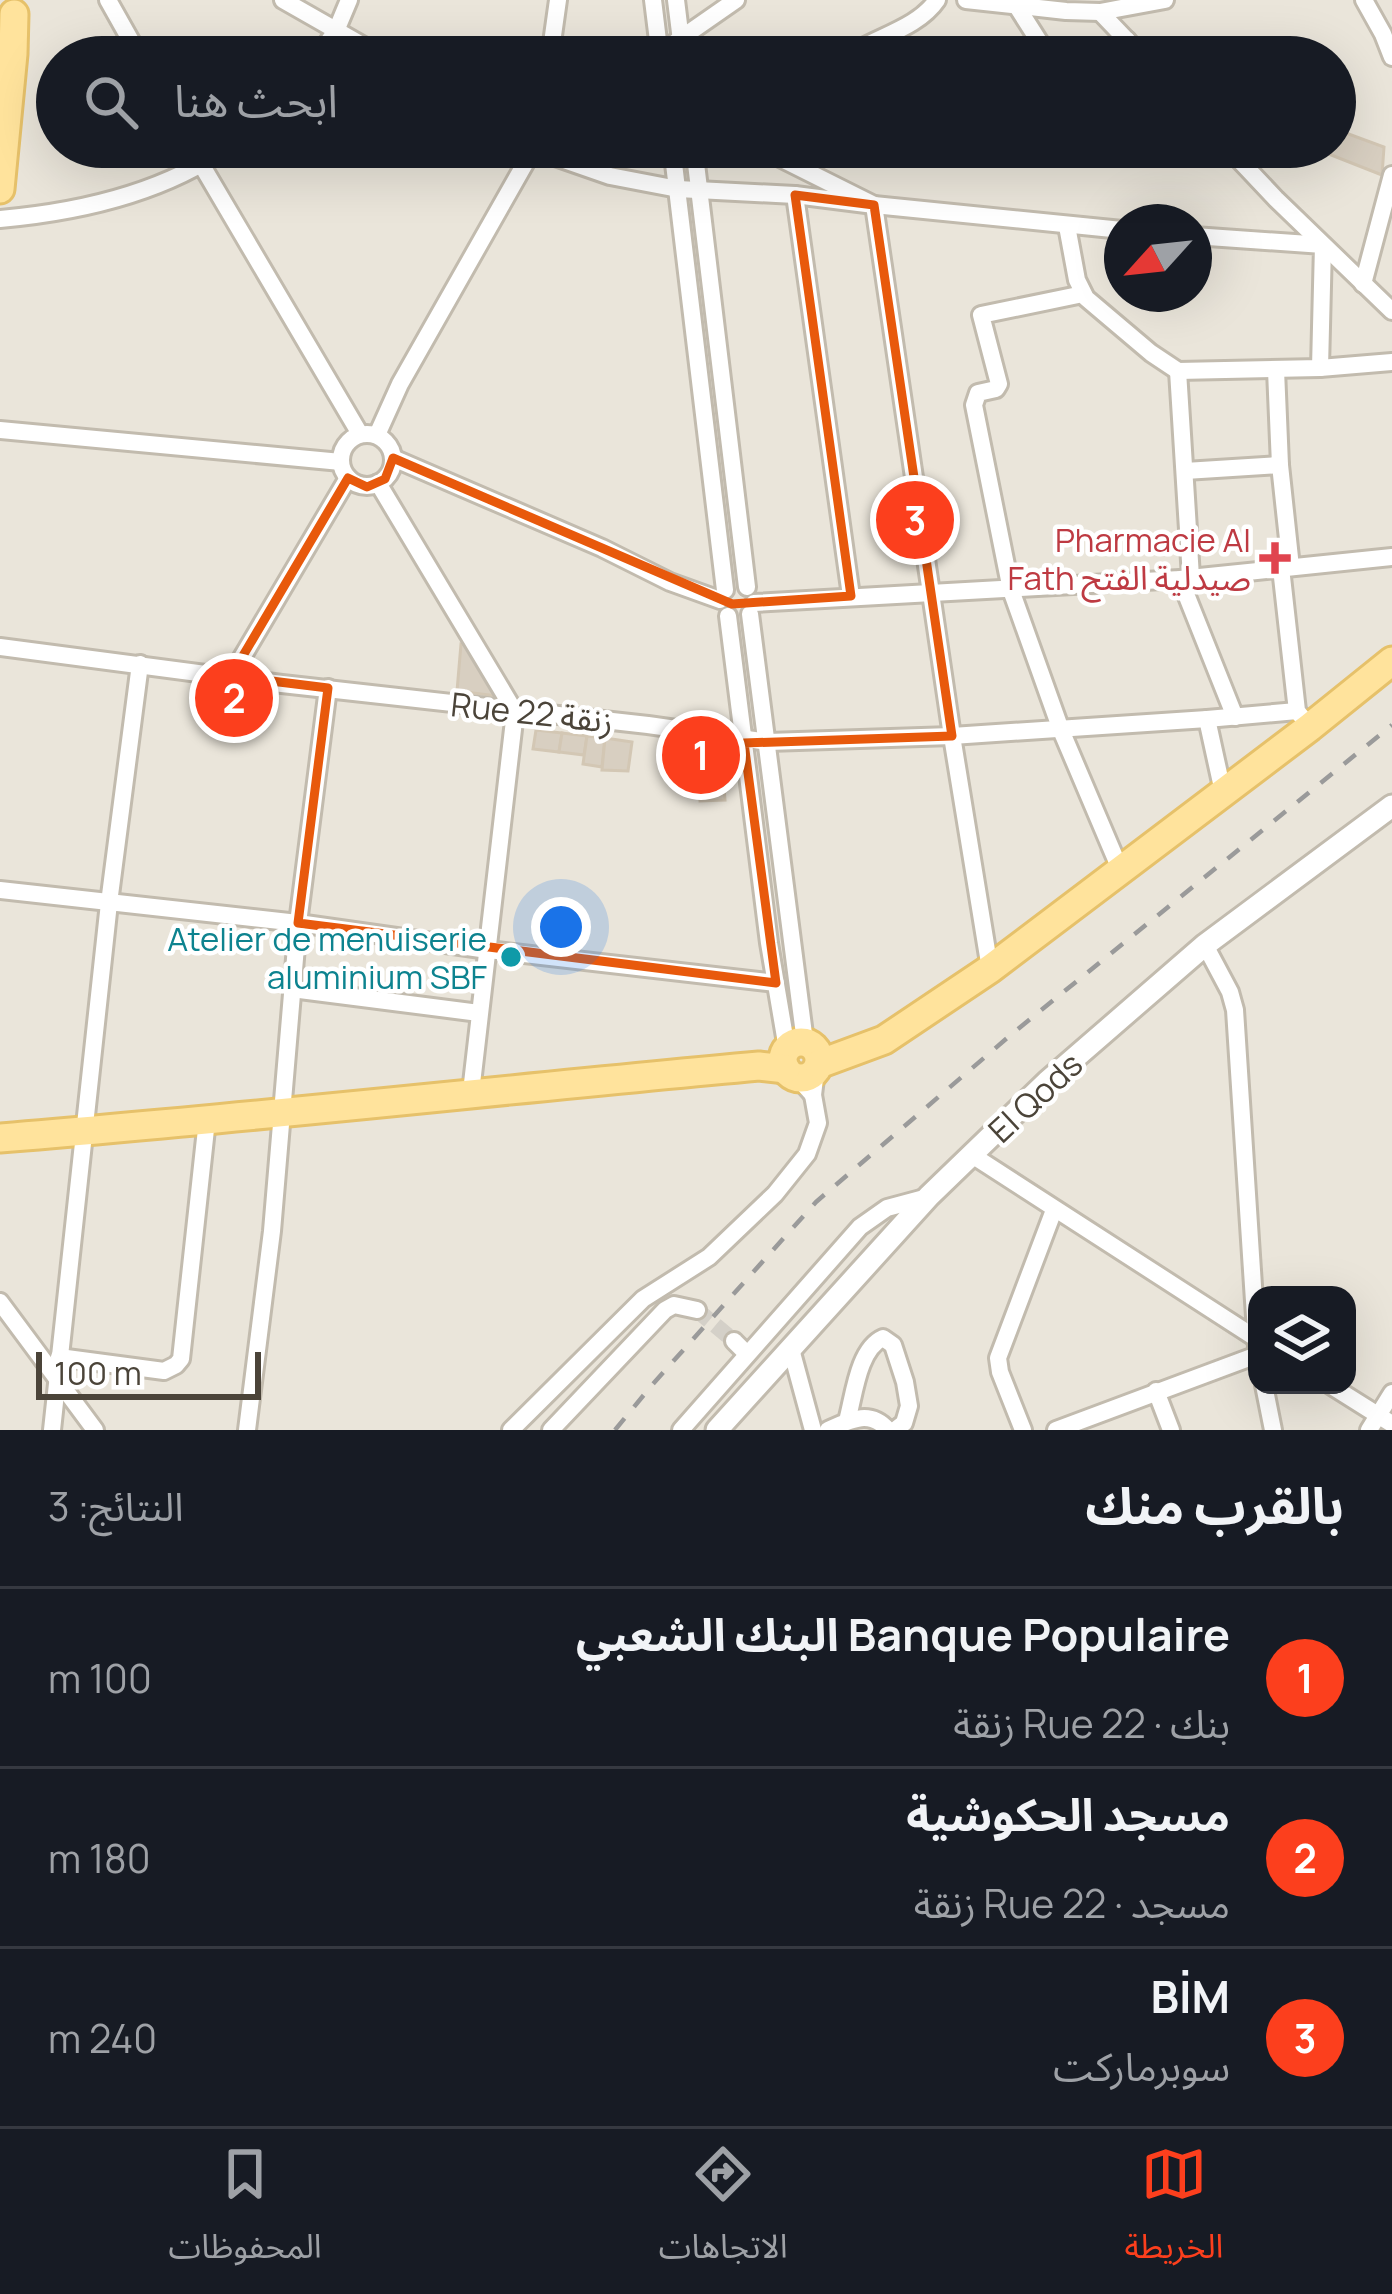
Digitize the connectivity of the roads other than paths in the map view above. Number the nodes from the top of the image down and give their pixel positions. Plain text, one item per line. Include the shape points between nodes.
1 (108, 0) edge
2 (283, 0) edge
3 (349, 0) edge
4 (558, 0) edge
5 (653, 0) edge
6 (676, 0) edge
7 (736, 0) edge
8 (937, 0) edge
9 (966, 0) edge
10 (1165, 0) edge
11 (1364, 0) edge
12 (1016, 5) junction
13 (13, 10) edge
14 (1100, 12) junction
15 (336, 31) junction
16 (128, 36) edge
17 (332, 36) edge
18 (345, 36) edge
19 (553, 36) edge
20 (656, 36) edge
21 (680, 36) joint
22 (881, 36) edge
23 (1036, 36) edge
24 (1122, 36) edge
25 (1392, 58) edge
26 (197, 168) edge
27 (203, 168) edge
28 (526, 168) edge
29 (587, 168) edge
30 (675, 168) edge
31 (697, 168) edge
32 (803, 168) edge
33 (1248, 168) edge
34 (807, 170) joint
35 (1392, 175) edge
36 (700, 188) junction
37 (0, 189) edge
38 (678, 189) junction
39 (795, 195) junction
40 (874, 206) junction
41 (0, 219) edge
42 (1067, 226) junction
43 (1104, 229) edge
44 (1212, 237) edge
45 (1323, 245) junction
46 (1363, 284) junction
47 (1083, 294) junction
48 (1392, 311) edge
49 (1392, 362) edge
50 (1320, 368) junction
51 (1178, 370) junction
52 (1276, 370) junction
53 (0, 430) edge
54 (368, 435) junction
55 (393, 458) junction
56 (1280, 465) junction
57 (345, 470) junction
58 (1185, 471) junction
59 (378, 483) junction
60 (1392, 557) edge
61 (1286, 567) junction
62 (1185, 578) junction
63 (1011, 590) junction
64 (932, 594) junction
65 (851, 596) junction
66 (750, 601) junction
67 (724, 602) junction
68 (0, 647) edge
69 (1392, 662) edge
70 (140, 664) junction
71 (231, 676) junction
72 (328, 688) junction
73 (515, 712) junction
74 (1235, 716) junction
75 (1208, 719) junction
76 (1304, 719) junction
77 (1060, 730) junction
78 (952, 736) junction
79 (744, 738) junction
80 (768, 742) junction
81 (1223, 792) junction
82 (1392, 806) edge
83 (1120, 869) junction
84 (0, 890) edge
85 (109, 903) junction
86 (298, 923) junction
87 (1205, 945) junction
88 (488, 950) junction
89 (990, 969) junction
90 (776, 983) junction
91 (292, 989) junction
92 (479, 1013) junction
93 (798, 1064) junction
94 (471, 1092) junction
95 (282, 1114) junction
96 (207, 1120) junction
97 (86, 1131) junction
98 (0, 1138) edge
99 (972, 1155) junction
100 (929, 1196) junction
101 (1054, 1210) junction
102 (1252, 1286) edge
103 (0, 1302) edge
104 (697, 1310) dead end
105 (1248, 1339) edge
106 (1248, 1348) edge
107 (791, 1349) junction
108 (59, 1357) junction
109 (56, 1378) junction
110 (1156, 1391) junction
111 (1392, 1393) edge
112 (1266, 1394) edge
113 (1342, 1394) edge
114 (847, 1421) junction
115 (1094, 1423) edge
116 (1380, 1423) edge
117 (52, 1430) edge
118 (95, 1430) edge
119 (247, 1430) edge
120 (511, 1430) edge
121 (551, 1430) edge
122 (682, 1430) edge
123 (717, 1430) edge
124 (813, 1430) edge
125 (828, 1430) edge
126 (892, 1430) edge
127 (1023, 1430) edge
128 (1056, 1430) edge
129 (1171, 1430) edge
130 (1273, 1430) edge

1 - 16 street
2 - 15 street
3 - 15 street
4 - 19 street
5 - 20 street
6 - 21 street
7 - 21 street
8 - 22 street via 916,21
9 - 12 street
10 - 14 street
11 - 25 street
12 - 14 street
12 - 23 street
13 - 37 main road
14 - 24 street
15 - 17 street
15 - 18 street
26 - 41 street via 83,209
27 - 54 street
28 - 54 street
29 - 38 street
30 - 38 street
31 - 36 street
32 - 34 street
33 - 45 street
34 - 40 street
35 - 46 street
36 - 38 street
36 - 39 street
36 - 66 street
38 - 67 street
39 - 40 street
39 - 65 street
40 - 42 street
40 - 64 street
42 - 43 street
42 - 47 street
44 - 45 street
45 - 46 street
45 - 50 street
46 - 48 street
47 - 51 street
47 - 63 street via 980,317 999,384 978,393 974,405
49 - 50 street
50 - 52 street
51 - 52 street
51 - 58 street
52 - 56 street
53 - 57 street
54 - 55 street via 388,444
54 - 57 street via 346,445
55 - 59 street
55 - 67 street
56 - 58 street
56 - 61 street
57 - 59 street via 363,485
57 - 71 street
58 - 62 street
59 - 73 street
60 - 61 street
61 - 62 street
61 - 76 street
62 - 63 street
62 - 74 street
63 - 64 street
63 - 77 street
64 - 65 street
64 - 78 street
65 - 66 street
66 - 67 street via 736,585
66 - 67 street via 739,619
66 - 80 street
67 - 79 street
68 - 70 street, Rue 22 زنقة
69 - 76 main road
70 - 71 street, Rue 22 زنقة
70 - 85 street
71 - 72 street, Rue 22 زنقة
72 - 73 street, Rue 22 زنقة
72 - 86 street
73 - 79 street, Rue 22 زنقة
73 - 88 street
74 - 75 street, Rue 22 زنقة
74 - 76 street, Rue 22 زنقة
75 - 77 street, Rue 22 زنقة
75 - 81 street
76 - 81 main road
77 - 78 street, Rue 22 زنقة
77 - 83 street
78 - 80 street, Rue 22 زنقة
78 - 89 street
79 - 80 street, Rue 22 زنقة
79 - 90 street
80 - 93 street
81 - 83 main road
82 - 87 street, El Qods
83 - 89 main road
84 - 85 street
85 - 86 street
85 - 97 street
86 - 88 street
86 - 91 street
87 - 99 street, El Qods
87 - 102 street via 1235,1010
88 - 90 street
88 - 92 street
89 - 93 main road via 884,1040
90 - 93 street
91 - 92 street
91 - 95 street
92 - 94 street
93 - 94 main road
93 - 120 street via 818,1124 807,1154 709,1257 643,1299
94 - 95 main road
95 - 96 main road
95 - 119 street
96 - 97 main road
96 - 108 street via 181,1359 164,1371
97 - 98 main road
97 - 108 street
99 - 100 street, El Qods
99 - 101 street
100 - 107 street, El Qods
100 - 122 street via 868,1220 740,1347
101 - 105 street
101 - 127 street via 998,1358
103 - 109 street
104 - 121 street via 665,1310
106 - 110 street
107 - 123 street, El Qods
107 - 124 street
108 - 109 street
109 - 117 street
109 - 118 street
110 - 115 street
110 - 129 street
111 - 116 street
112 - 130 street
113 - 116 street
114 - 125 street
114 - 126 street via 878,1419
114 - 126 street via 862,1367 884,1338 909,1406
115 - 128 street

